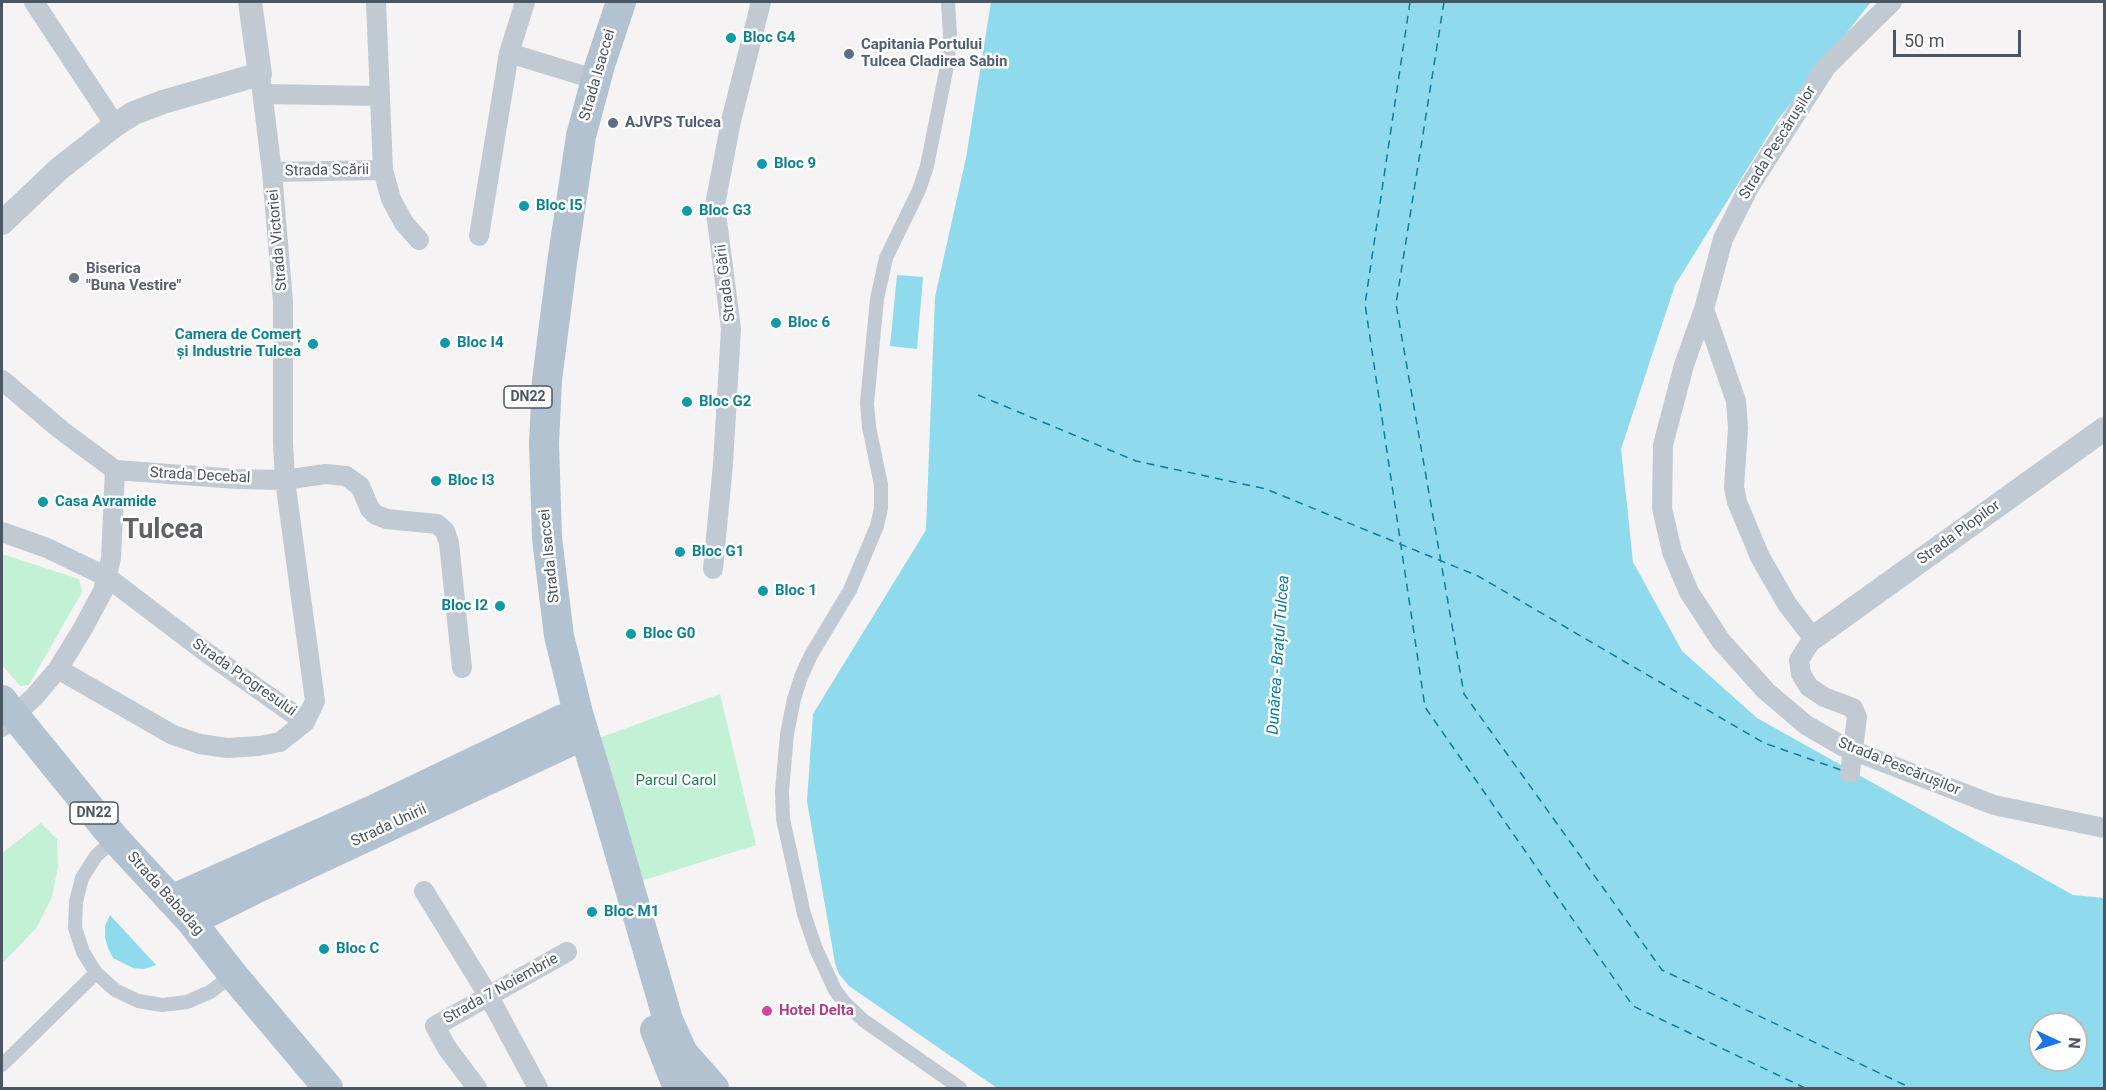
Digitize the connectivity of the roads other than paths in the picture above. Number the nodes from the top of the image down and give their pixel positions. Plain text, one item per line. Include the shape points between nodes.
1 (34, 2) edge
2 (250, 2) edge
3 (376, 2) edge
4 (525, 2) edge
5 (605, 2) edge
6 (621, 2) edge
7 (761, 2) edge
8 (948, 2) edge
9 (1892, 2) edge
10 (509, 53) junction
11 (581, 75) junction
12 (261, 84) junction
13 (380, 96) junction
14 (115, 125) junction
15 (383, 170) junction
16 (272, 172) junction
17 (2, 223) edge
18 (479, 237) dead end
19 (419, 240) dead end
20 (1704, 309) junction
21 (2, 380) edge
22 (2104, 429) edge
23 (115, 470) junction
24 (285, 480) junction
25 (2, 532) edge
26 (713, 569) dead end
27 (107, 577) junction
28 (1813, 638) junction
29 (462, 668) dead end
30 (58, 669) junction
31 (6, 714) edge
32 (306, 722) junction
33 (573, 725) junction
34 (1852, 749) junction
35 (1850, 773) dead end
36 (2104, 828) edge
37 (115, 839) junction
38 (424, 891) dead end
39 (171, 900) junction
40 (191, 921) junction
41 (567, 952) dead end
42 (96, 973) junction
43 (233, 975) junction
44 (488, 995) junction
45 (3, 1060) edge
46 (328, 1089) edge
47 (477, 1089) edge
48 (538, 1089) edge
49 (678, 1089) edge
50 (714, 1089) edge
51 (960, 1089) edge

1 - 14 street
2 - 12 street, Strada Victoriei
3 - 13 street
4 - 10 street
5 - 11 main road, Strada Isaccei / DN22
6 - 33 main road, Strada Isaccei / DN22 via 581,136 547,380 547,538
7 - 26 street, Strada Gării via 715,205 731,329
8 - 51 street via 948,61 927,166 920,190 886,258 877,299 867,403 881,485 877,526 850,590 801,677 787,734 782,791 783,819 804,914 835,990 855,1013
9 - 20 street, Strada Pescărușilor via 1826,67 1749,187 1723,238
10 - 11 street
10 - 18 street
11 - 33 main road, Strada Isaccei / DN22 via 566,133 544,264 529,381 526,446 529,529 543,642
12 - 13 street
12 - 14 street via 163,102
12 - 16 street, Strada Victoriei
13 - 15 street
14 - 17 street via 59,169
15 - 16 street, Strada Scării
15 - 19 street via 404,223
16 - 24 street, Strada Victoriei via 283,302
20 - 28 street via 1736,401 1737,502 1760,557
20 - 34 street, Strada Pescărușilor via 1684,364 1663,445 1662,508 1672,552 1689,592 1721,641 1766,691 1806,725
21 - 23 street
22 - 28 street, Strada Plopilor
23 - 24 street, Strada Decebal
23 - 27 street
24 - 29 street, Strada Decebal via 325,474 346,476 360,486 376,515 437,524 446,531
24 - 32 street, Strada Progresului via 315,701
25 - 27 street, Strada Progresului via 47,548
27 - 30 street via 88,620
27 - 32 street, Strada Progresului
28 - 34 street via 1799,660 1802,674 1809,687 1824,697 1853,708 1857,717
30 - 31 street via 35,696
30 - 32 street via 173,735 200,744 226,748 280,742
31 - 37 main road, Strada Babadag / DN22
33 - 39 main road, Strada Unirii
33 - 40 main road, Strada Unirii
33 - 49 main road, Strada Isaccei / DN22 via 645,999
33 - 50 main road, Strada Isaccei via 593,765 668,1020 683,1053
34 - 35 street
34 - 36 street, Strada Pescărușilor via 1994,805
37 - 39 main road, Strada Babadag / DN22
37 - 42 street via 96,856 82,878 76,902 75,928 82,952
38 - 44 street
39 - 40 main road, Strada Babadag / DN22
40 - 43 main road, Strada Babadag / DN22
41 - 44 street, Strada 7 Noiembrie
42 - 43 street via 115,990 138,1001 162,1005 195,999
42 - 45 street
43 - 46 main road, Strada Babadag / DN22
44 - 47 street, Strada 7 Noiembrie via 435,1026
44 - 48 street

